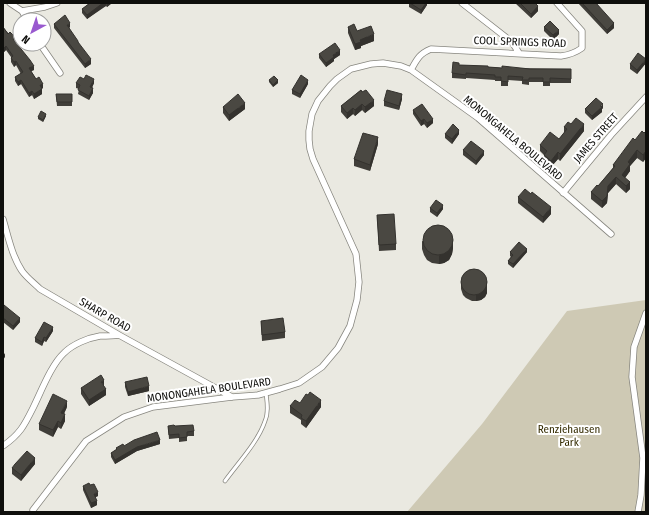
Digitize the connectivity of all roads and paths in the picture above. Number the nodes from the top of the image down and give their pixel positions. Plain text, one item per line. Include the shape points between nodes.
1 (10, 3) edge
2 (57, 3) edge
3 (462, 3) edge
4 (557, 3) edge
5 (22, 11) joint
6 (46, 52) edge
7 (519, 53) junction
8 (411, 70) junction
9 (60, 72) dead end
10 (646, 97) edge
11 (563, 193) junction
12 (3, 219) edge
13 (611, 234) dead end
14 (646, 314) edge
15 (118, 335) junction
16 (266, 393) junction
17 (232, 397) junction
18 (3, 446) edge
19 (645, 456) edge
20 (225, 481) dead end
21 (33, 510) dead end
22 (638, 512) edge

1 - 5 street
2 - 5 street
3 - 7 street via 512,42
4 - 7 street, COOL SPRINGS ROAD via 582,31 582,48 568,55
6 - 9 street
7 - 8 street, COOL SPRINGS ROAD via 431,49 418,57
8 - 11 street, MONONGAHELA BOULEVARD via 478,118
8 - 16 street, MONONGAHELA BOULEVARD via 383,64 351,69 330,86 312,114 308,140 310,149 356,254 359,282 357,300 350,326 338,348 322,366 299,383
10 - 11 street, JAMES STREET
11 - 13 street, MONONGAHELA BOULEVARD
12 - 15 street, SHARP ROAD via 15,258 29,280
14 - 19 street via 634,347 632,377
15 - 17 street, SHARP ROAD
15 - 18 street via 99,336 83,341 64,353 51,370 23,427
16 - 17 street, MONONGAHELA BOULEVARD
16 - 20 lane via 266,420 246,454
17 - 21 street, MONONGAHELA BOULEVARD via 153,407 124,417 86,441
19 - 22 street

